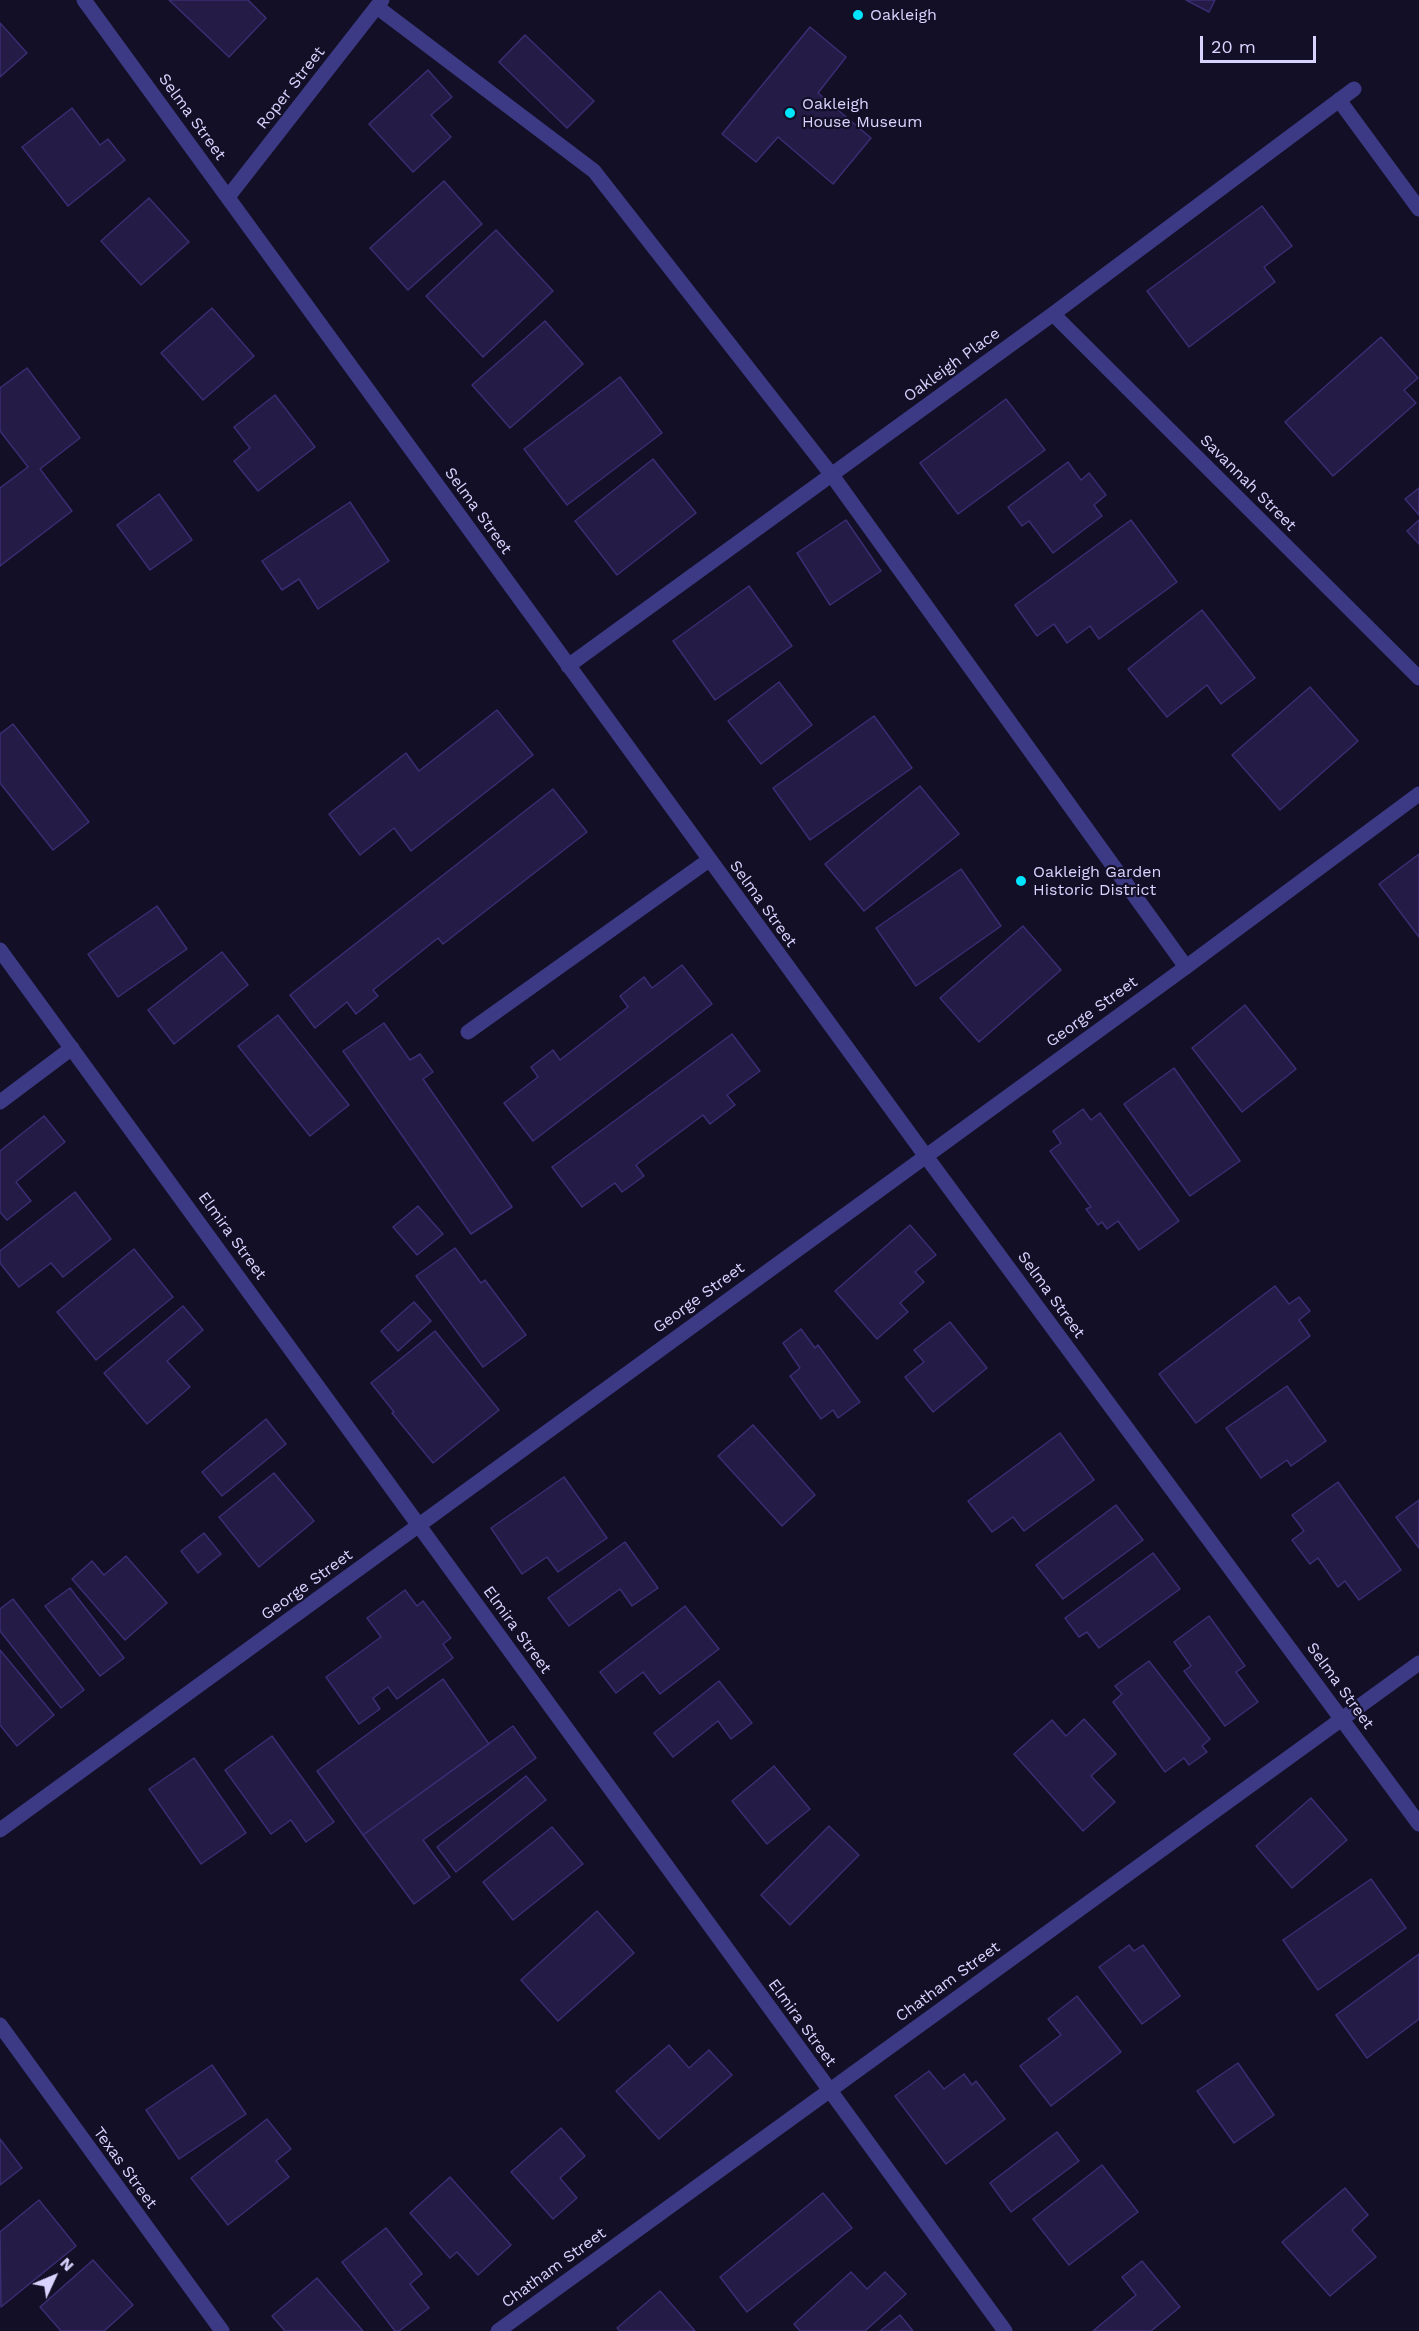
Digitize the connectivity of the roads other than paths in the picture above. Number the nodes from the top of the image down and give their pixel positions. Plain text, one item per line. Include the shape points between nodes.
1 (84, 0) edge
2 (380, 4) edge
3 (1354, 89) dead end
4 (1339, 100) junction
5 (228, 197) junction
6 (1419, 209) edge
7 (1053, 314) junction
8 (831, 474) junction
9 (568, 666) junction
10 (1419, 678) edge
11 (1419, 794) edge
12 (709, 860) junction
13 (0, 950) edge
14 (1186, 967) junction
15 (468, 1032) dead end
16 (72, 1048) junction
17 (0, 1102) edge
18 (925, 1155) junction
19 (420, 1525) junction
20 (1419, 1663) edge
21 (1342, 1719) junction
22 (1419, 1824) edge
23 (0, 1830) edge
24 (0, 2025) edge
25 (828, 2090) junction
26 (222, 2331) edge
27 (498, 2331) edge
28 (1005, 2331) edge

1 - 5 street, Selma Street
2 - 5 street, Roper Street
2 - 8 street via 594,171
3 - 4 street, Oakleigh Place
4 - 6 street
4 - 7 street, Oakleigh Place
5 - 9 street, Selma Street
7 - 8 street, Oakleigh Place
7 - 10 street, Savannah Street
8 - 9 street, Oakleigh Place
8 - 14 street
9 - 12 street, Selma Street
11 - 14 street, George Street
12 - 15 street
12 - 18 street, Selma Street
13 - 16 street, Elmira Street
14 - 18 street, George Street
16 - 17 street
16 - 19 street, Elmira Street
18 - 19 street, George Street
18 - 21 street, Selma Street
19 - 23 street, George Street
19 - 25 street, Elmira Street
20 - 21 street, Chatham Street
21 - 22 street, Selma Street
21 - 25 street, Chatham Street
24 - 26 street, Texas Street
25 - 27 street, Chatham Street
25 - 28 street, Elmira Street

